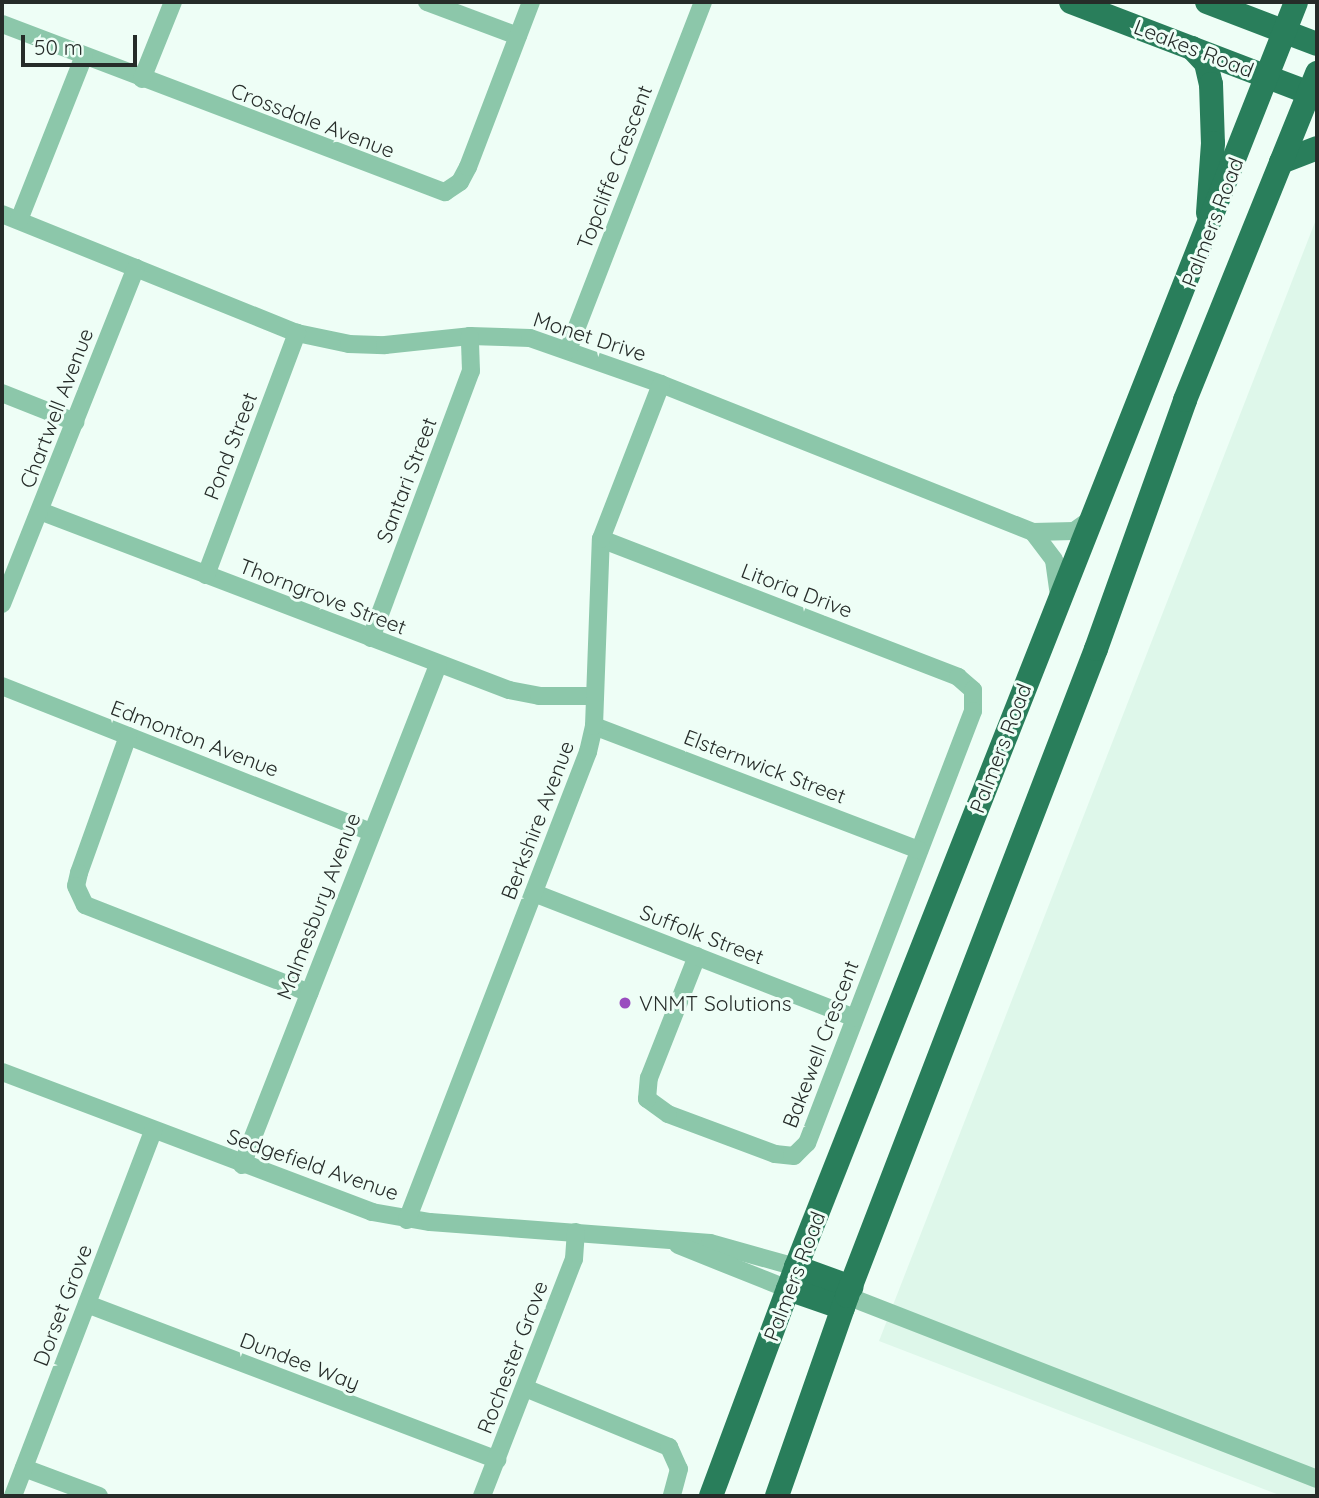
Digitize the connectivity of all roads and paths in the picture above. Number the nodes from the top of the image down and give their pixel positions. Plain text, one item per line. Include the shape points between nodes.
1 (173, 2) edge
2 (427, 2) edge
3 (531, 2) edge
4 (703, 2) edge
5 (1071, 2) edge
6 (1207, 2) edge
7 (1296, 2) edge
8 (2, 24) edge
9 (1285, 32) junction
10 (517, 36) junction
11 (1317, 44) edge
12 (1192, 48) junction
13 (84, 56) junction
14 (1268, 77) junction
15 (142, 79) junction
16 (1315, 87) edge
17 (1317, 148) edge
18 (1281, 162) junction
19 (10, 217) edge
20 (1206, 239) junction
21 (136, 268) junction
22 (297, 333) junction
23 (470, 336) junction
24 (568, 349) junction
25 (661, 384) junction
26 (2, 393) edge
27 (75, 422) junction
28 (1098, 508) junction
29 (40, 511) junction
30 (1033, 532) junction
31 (601, 539) junction
32 (9, 564) edge
33 (206, 576) junction
34 (1060, 596) junction
35 (2, 604) edge
36 (370, 638) junction
37 (438, 665) junction
38 (2, 686) edge
39 (973, 690) joint
40 (595, 696) junction
41 (594, 726) junction
42 (128, 736) junction
43 (371, 832) junction
44 (919, 850) junction
45 (534, 893) junction
46 (696, 956) junction
47 (309, 993) junction
48 (855, 1018) junction
49 (2, 1072) edge
50 (153, 1130) junction
51 (242, 1165) junction
52 (407, 1220) junction
53 (576, 1232) junction
54 (665, 1239) junction
55 (792, 1278) junction
56 (847, 1297) junction
57 (87, 1304) junction
58 (525, 1388) junction
59 (497, 1460) junction
60 (24, 1468) junction
61 (1317, 1479) edge
62 (13, 1496) edge
63 (99, 1496) edge
64 (482, 1496) edge
65 (672, 1496) edge
66 (711, 1496) edge
67 (777, 1496) edge

1 - 15 street
2 - 10 street
3 - 10 street
4 - 24 street, Topcliffe Crescent
5 - 12 highway, Leakes Road
6 - 9 highway
7 - 9 highway, Palmers Road
8 - 13 street, Crossdale Avenue
9 - 11 highway
9 - 14 highway, Palmers Road
10 - 15 street, Crossdale Avenue via 468,167 453,190 436,191
12 - 14 highway, Leakes Road
12 - 20 highway via 1206,63 1211,84 1213,143
13 - 15 street, Crossdale Avenue
13 - 19 street
14 - 16 highway, Leakes Road
14 - 20 highway, Palmers Road
16 - 18 highway, Palmers Road
17 - 18 highway
18 - 56 highway, Palmers Road via 1185,400 1100,637
19 - 21 street, Monet Drive
20 - 28 highway, Palmers Road
21 - 22 street, Monet Drive
21 - 27 street, Chartwell Avenue
22 - 23 street, Monet Drive via 349,344 385,345
22 - 33 street, Pond Street
23 - 24 street, Monet Drive via 530,338
23 - 36 street, Santari Street via 471,371
24 - 25 street, Monet Drive
25 - 30 street, Monet Drive
25 - 31 street, Berkshire Avenue
26 - 27 street
27 - 29 street, Chartwell Avenue
28 - 30 street, Monet Drive via 1089,522 1074,531
28 - 34 highway, Palmers Road
29 - 32 street, Chartwell Avenue
29 - 33 street, Thorngrove Street
30 - 34 street via 1054,560
31 - 39 street, Litoria Drive via 958,677
31 - 40 street, Berkshire Avenue
32 - 35 street, Chartwell Avenue
33 - 36 street, Thorngrove Street
34 - 55 highway, Palmers Road
36 - 37 street, Thorngrove Street
37 - 40 street, Thorngrove Street via 539,696
37 - 43 street, Malmesbury Avenue
38 - 42 street, Edmonton Avenue
39 - 44 street, Bakewell Crescent via 973,711
40 - 41 street, Berkshire Avenue
41 - 44 street, Elsternwick Street
41 - 45 street, Berkshire Avenue via 589,752
42 - 43 street, Edmonton Avenue
42 - 47 street via 79,873 76,886 85,905
43 - 47 street, Malmesbury Avenue
44 - 48 street, Bakewell Crescent
45 - 46 street, Suffolk Street
45 - 52 street, Berkshire Avenue
46 - 48 street, Suffolk Street
46 - 48 street, Bakewell Crescent via 646,1088 654,1108 668,1114 775,1154 794,1156 807,1143
47 - 51 street, Malmesbury Avenue
49 - 50 street, Sedgefield Avenue
50 - 51 street, Sedgefield Avenue
50 - 57 street, Dorset Grove
51 - 52 street, Sedgefield Avenue
52 - 53 street, Sedgefield Avenue
53 - 54 street, Sedgefield Avenue
53 - 58 street, Rochester Grove via 574,1259
54 - 55 street, Sedgefield Avenue
54 - 55 street, Sedgefield Avenue via 710,1242
55 - 56 highway
55 - 66 highway, Palmers Road
56 - 61 street
56 - 67 highway, Palmers Road
57 - 59 street, Dundee Way
57 - 60 street, Dorset Grove
58 - 59 street, Rochester Grove
58 - 65 street via 669,1447 679,1469
59 - 64 street, Rochester Grove
60 - 62 street, Dorset Grove
60 - 63 street

